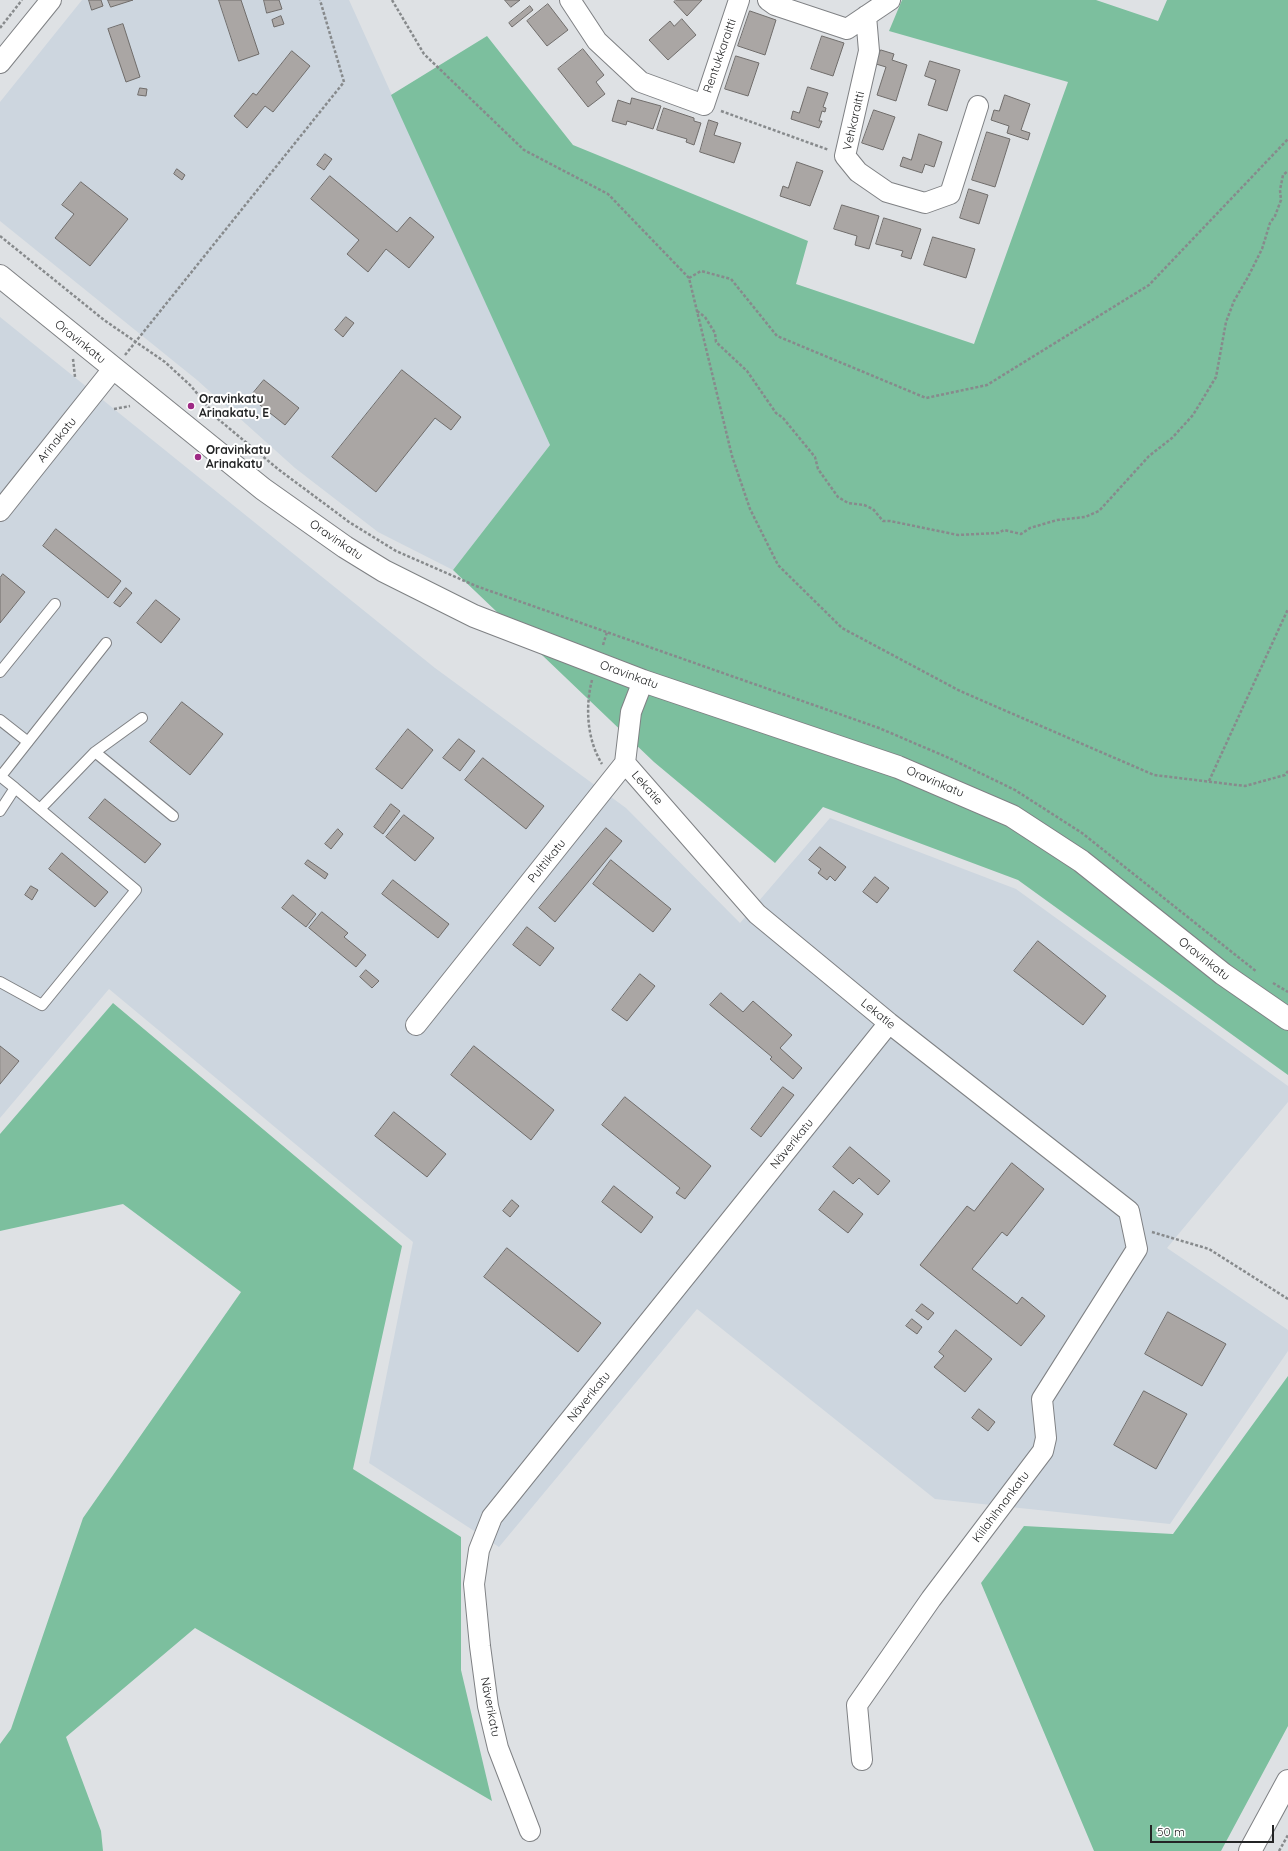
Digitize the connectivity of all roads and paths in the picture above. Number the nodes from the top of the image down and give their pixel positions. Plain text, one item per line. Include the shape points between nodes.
1 (22, 0) edge
2 (51, 0) edge
3 (320, 0) edge
4 (392, 0) edge
5 (570, 0) edge
6 (739, 0) edge
7 (768, 0) edge
8 (890, 0) edge
9 (866, 16) junction
10 (0, 28) edge
11 (0, 63) edge
12 (704, 105) junction
13 (978, 106) dead end
14 (1288, 139) edge
15 (846, 156) junction
16 (1288, 171) edge
17 (0, 236) edge
18 (0, 276) edge
19 (689, 278) junction
20 (697, 311) junction
21 (135, 343) junction
22 (72, 359) dead end
23 (113, 369) junction
24 (75, 377) dead end
25 (130, 406) dead end
26 (114, 409) dead end
27 (0, 511) edge
28 (55, 604) dead end
29 (1288, 609) edge
30 (607, 632) junction
31 (106, 643) dead end
32 (596, 663) junction
33 (0, 672) edge
34 (643, 681) junction
35 (142, 718) dead end
36 (0, 720) edge
37 (28, 742) junction
38 (95, 752) junction
39 (619, 770) junction
40 (1288, 771) edge
41 (0, 776) edge
42 (1209, 782) junction
43 (15, 788) junction
44 (40, 809) junction
45 (0, 811) edge
46 (173, 816) dead end
47 (1260, 975) dead end
48 (1266, 980) dead end
49 (0, 982) edge
50 (1288, 992) edge
51 (1288, 1019) edge
52 (889, 1023) junction
53 (416, 1025) dead end
54 (1135, 1240) junction
55 (1288, 1299) edge
56 (862, 1760) dead end
57 (1288, 1782) edge
58 (530, 1831) dead end
59 (1288, 1834) edge
60 (1250, 1851) edge
61 (1279, 1851) edge

1 - 10 path
2 - 11 street
3 - 21 path via 344,82
4 - 19 path via 424,54 524,150 608,194
5 - 12 street, Rentukkaraitti via 596,41 641,82
6 - 12 street, Rentukkaraitti
7 - 9 street via 775,5 847,29
8 - 9 street
9 - 15 street, Vehkaraitti via 869,51
12 - 15 path
13 - 15 street, Vehkaraitti via 950,194 925,203 887,192 858,172
14 - 19 path via 1150,285 987,386 926,398 777,336 731,279 701,271
16 - 20 path via 1283,175 1281,200 1262,248 1226,322 1216,377 1194,415 1172,438 1149,456 1098,511 1085,518 1057,520 1030,528 1021,534 1004,530 998,533 958,535 890,520 882,521 873,509 848,503 838,497 818,469 815,457 776,413 747,371 716,342 715,334 706,317
17 - 21 path
18 - 23 street, Oravinkatu
19 - 20 path
20 - 42 path via 732,456 750,509 778,565 842,628 960,691 1154,775
21 - 23 path
21 - 30 path via 165,362 191,386 218,418 278,469 349,522 396,551 476,586
22 - 24 path
23 - 27 street, Arinakatu
23 - 32 street, Oravinkatu via 263,489 384,572 474,616
25 - 26 path
28 - 33 lane
29 - 42 path
30 - 32 path
30 - 47 path via 879,728 1016,790 1082,833
31 - 37 lane
32 - 34 street, Oravinkatu
32 - 39 path via 588,702 592,742 604,768
34 - 39 street via 631,712
34 - 51 street, Oravinkatu via 898,767 1012,816 1081,861 1223,974
35 - 38 lane
36 - 37 lane
37 - 41 lane
38 - 44 lane
38 - 46 lane
39 - 52 street, Lekatie via 757,914
39 - 53 street, Pulttikatu
40 - 42 path via 1284,775 1245,786
41 - 43 lane
43 - 44 lane
43 - 45 lane
44 - 49 lane via 136,890 42,1005
48 - 50 path
52 - 54 street, Lekatie via 1129,1211
52 - 58 street, Näverikatu via 492,1517 479,1550 474,1584 480,1646 488,1706 498,1748
54 - 55 path via 1157,1232 1209,1249
54 - 56 street, Kiilahihnankatu via 1042,1399 1046,1438 1043,1451 931,1599 857,1705
57 - 60 street
59 - 61 path

